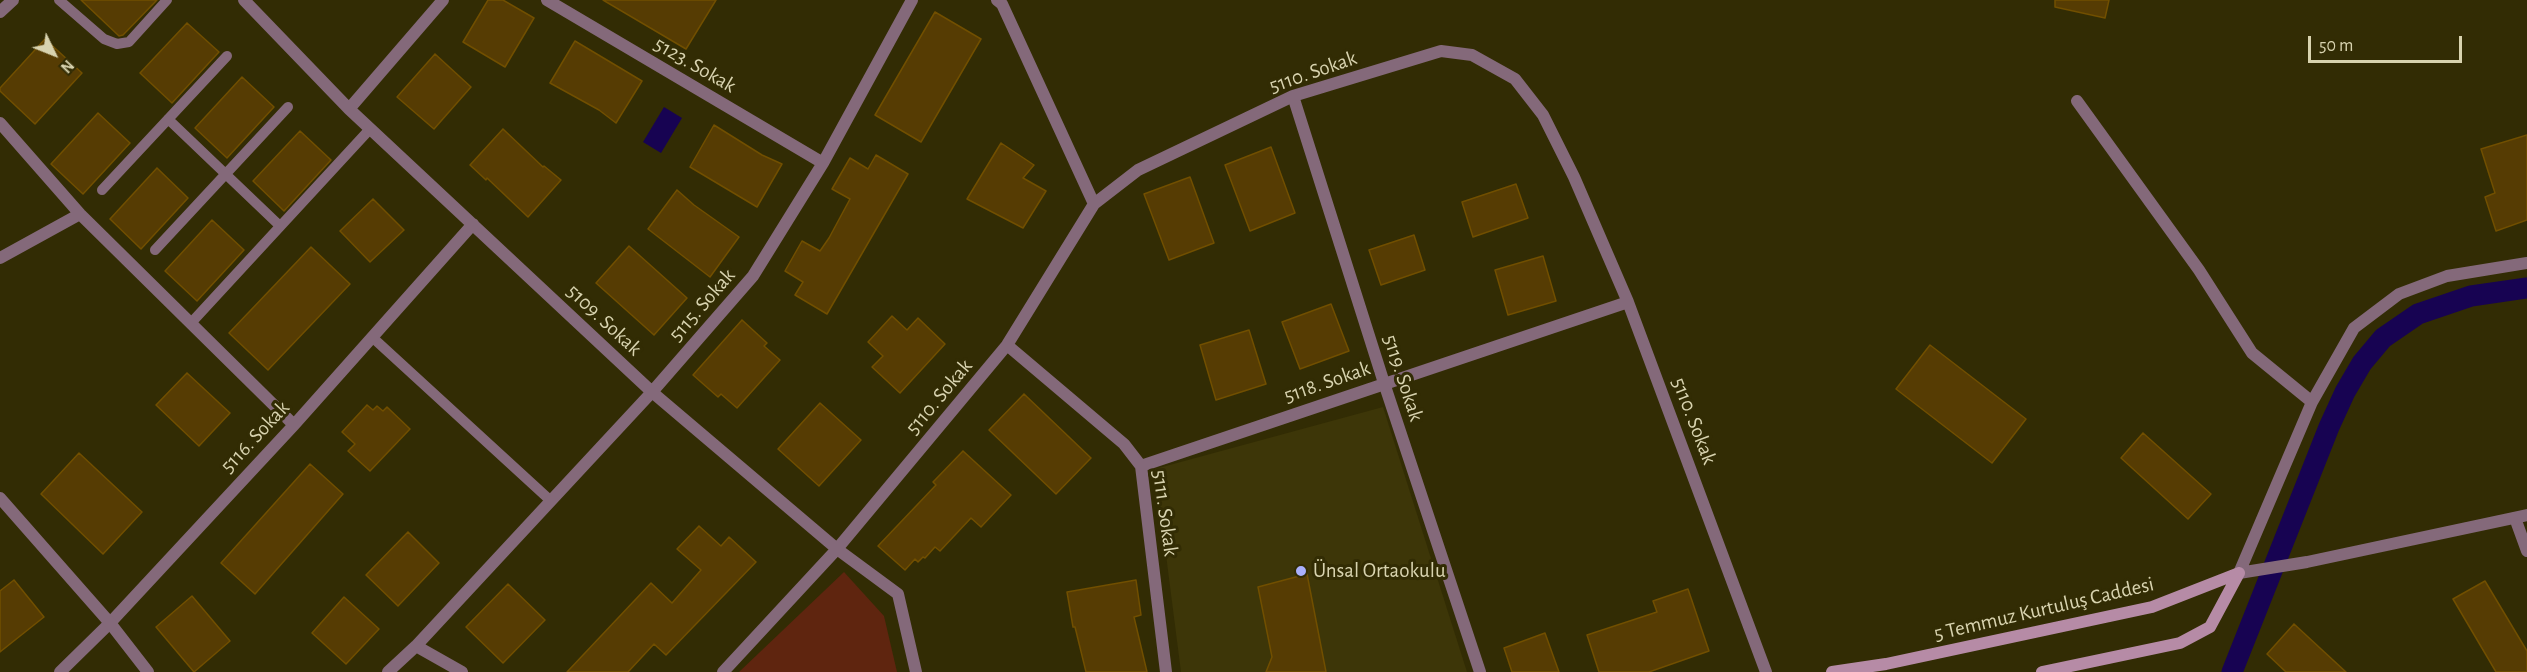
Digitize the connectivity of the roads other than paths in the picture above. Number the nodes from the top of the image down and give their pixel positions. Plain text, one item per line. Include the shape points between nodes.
1 (13, 0) edge
2 (59, 0) edge
3 (167, 0) edge
4 (244, 0) edge
5 (443, 0) edge
6 (547, 0) edge
7 (912, 0) edge
8 (997, 0) edge
9 (0, 12) edge
10 (227, 56) dead end
11 (1293, 96) junction
12 (2077, 102) dead end
13 (288, 108) dead end
14 (349, 109) junction
15 (168, 119) junction
16 (0, 123) edge
17 (370, 129) junction
18 (823, 163) junction
19 (226, 174) junction
20 (102, 190) dead end
21 (1094, 204) junction
22 (80, 214) junction
23 (474, 224) junction
24 (280, 226) junction
25 (155, 250) dead end
26 (0, 258) edge
27 (2527, 263) edge
28 (1629, 302) junction
29 (191, 323) junction
30 (372, 337) junction
31 (1007, 345) junction
32 (1384, 383) junction
33 (652, 392) junction
34 (2313, 402) junction
35 (294, 425) junction
36 (1142, 466) junction
37 (0, 498) edge
38 (551, 501) junction
39 (2521, 516) edge
40 (837, 549) junction
41 (2527, 551) edge
42 (2240, 573) junction
43 (110, 622) junction
44 (416, 646) junction
45 (60, 672) edge
46 (148, 672) edge
47 (388, 672) edge
48 (462, 672) edge
49 (723, 672) edge
50 (916, 672) edge
51 (1166, 672) edge
52 (1480, 672) edge
53 (1766, 672) edge
54 (1832, 672) edge
55 (2042, 672) edge

1 - 9 street
2 - 3 lane via 104,39 117,44 129,42
4 - 14 street, 5109. Sokak
5 - 14 street
6 - 18 street, 5123. Sokak
7 - 18 street, 5115. Sokak
8 - 21 street
10 - 15 lane
11 - 21 street, 5110. Sokak via 1138,170
11 - 28 street, 5110. Sokak via 1442,51 1472,56 1515,79 1543,115
11 - 32 street, 5119. Sokak
12 - 34 street via 2199,270 2252,353
13 - 19 lane
14 - 17 street, 5109. Sokak
15 - 19 lane
15 - 20 lane
16 - 22 street
17 - 23 street, 5109. Sokak
17 - 24 lane
18 - 33 street, 5115. Sokak via 753,276
19 - 24 lane
19 - 25 lane
21 - 31 street, 5110. Sokak
22 - 26 street
22 - 29 street
23 - 30 street, 5116. Sokak
23 - 33 street, 5109. Sokak
24 - 29 lane
27 - 34 street via 2446,276 2400,294 2354,328
28 - 32 street, 5118. Sokak
28 - 53 street, 5110. Sokak
29 - 35 street
30 - 35 street, 5116. Sokak
30 - 38 lane
31 - 36 street, 5111. Sokak via 1124,444
31 - 40 street, 5110. Sokak
32 - 36 street, 5118. Sokak
32 - 52 street, 5119. Sokak
33 - 38 street, 5115. Sokak
33 - 40 street, 5109. Sokak
34 - 42 street
35 - 43 street, 5116. Sokak
36 - 51 street, 5111. Sokak
37 - 43 street
38 - 44 street, 5115. Sokak
39 - 41 street
39 - 42 street
40 - 49 street, 5110. Sokak
40 - 50 street, 5109. Sokak via 898,594
42 - 54 main road, 5 Temmuz Kurtuluş Caddesi via 2152,607
42 - 55 main road via 2210,627 2180,643
43 - 45 street, 5116. Sokak
43 - 46 street
44 - 47 street, 5115. Sokak
44 - 48 street

